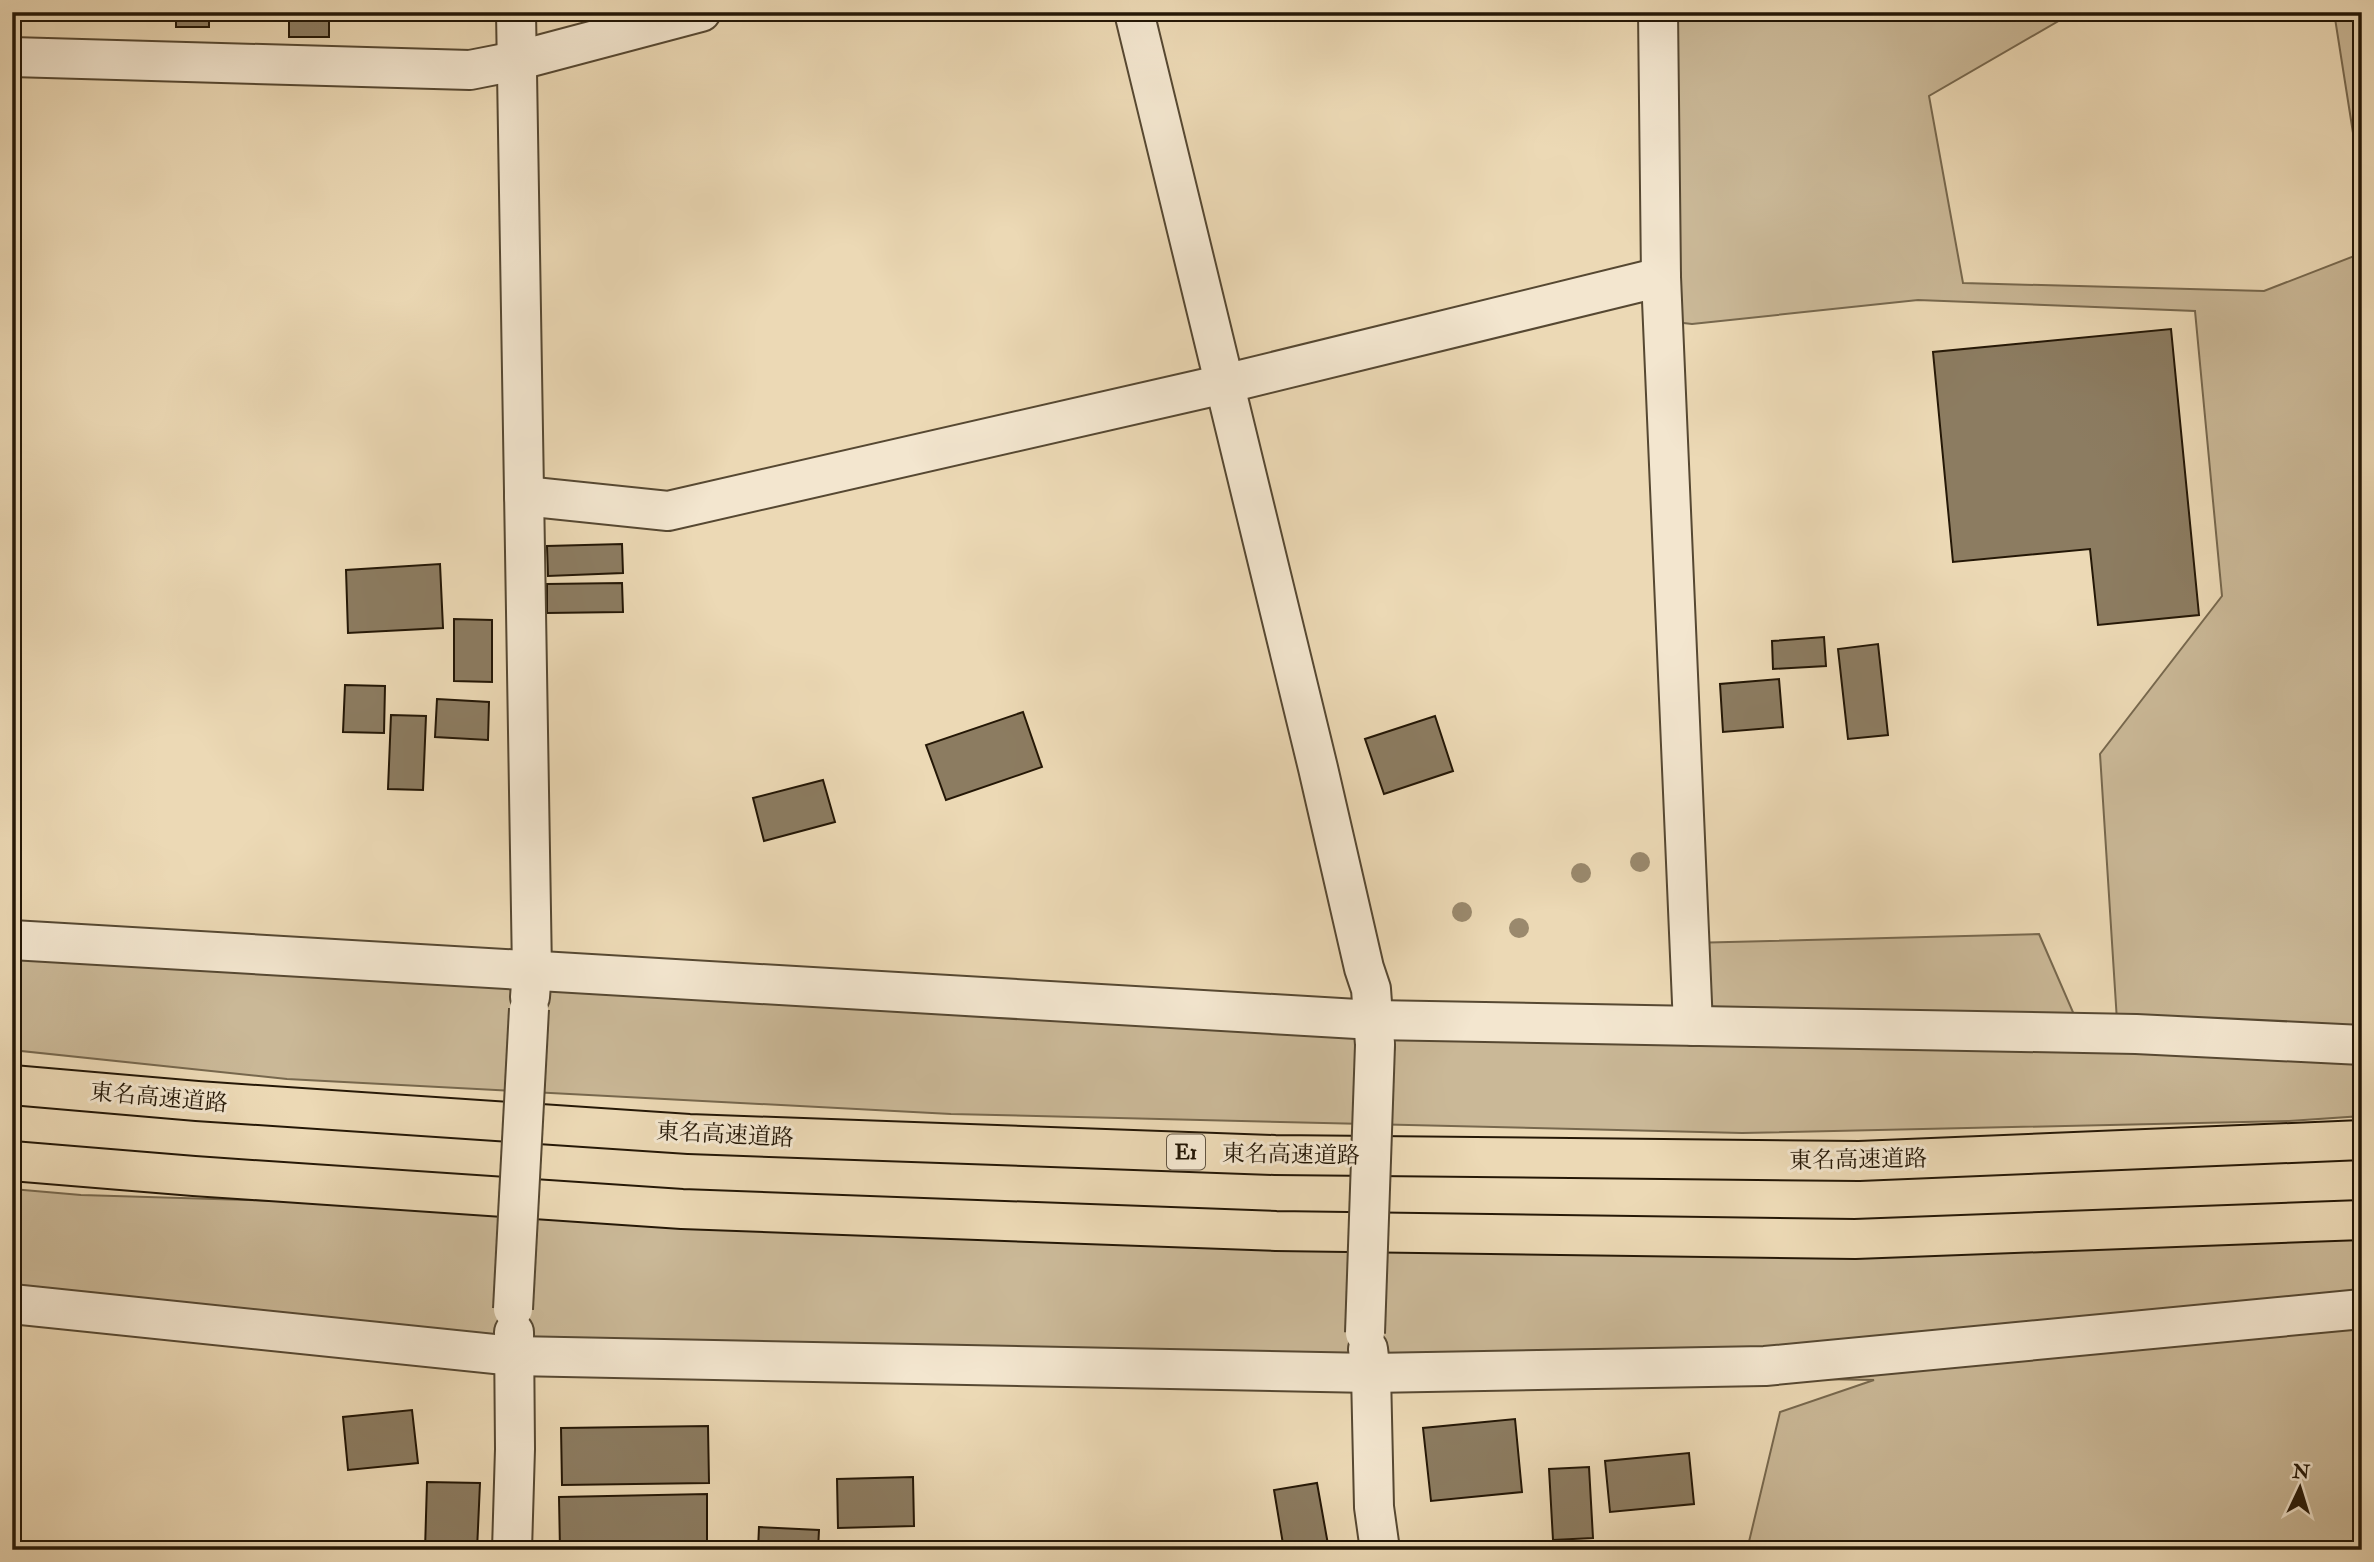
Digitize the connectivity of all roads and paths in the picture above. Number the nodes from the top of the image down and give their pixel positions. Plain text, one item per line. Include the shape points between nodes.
1 (516, 12) edge
2 (701, 12) edge
3 (1133, 12) edge
4 (1658, 12) edge
5 (12, 57) edge
6 (516, 61) junction
7 (1661, 277) junction
8 (1224, 384) junction
9 (524, 496) junction
10 (12, 940) edge
11 (532, 971) junction
12 (1693, 1026) junction
13 (1374, 1032) junction
14 (2362, 1045) edge
15 (12, 1085) edge
16 (2362, 1140) edge
17 (12, 1161) edge
18 (2362, 1220) edge
19 (12, 1304) edge
20 (2362, 1309) edge
21 (514, 1356) junction
22 (1371, 1373) junction
23 (512, 1550) edge
24 (1380, 1550) edge

1 - 6 street
2 - 6 street
3 - 8 street
4 - 7 street
5 - 6 street via 470,70
6 - 9 street
7 - 8 street
7 - 12 street
8 - 9 street via 668,511
8 - 13 street via 1371,989
9 - 11 street
10 - 11 street
11 - 13 street
11 - 21 street, bridge
12 - 13 street
12 - 14 street via 2136,1034
13 - 22 street, bridge via 1366,1333
15 - 16 highway, 東名高速道路 / E1 via 689,1134 1275,1155 1859,1161
17 - 18 highway via 682,1209 1289,1231 1855,1239
19 - 21 street
20 - 22 street via 1765,1366
21 - 22 street
21 - 23 street
22 - 24 street via 1374,1507

